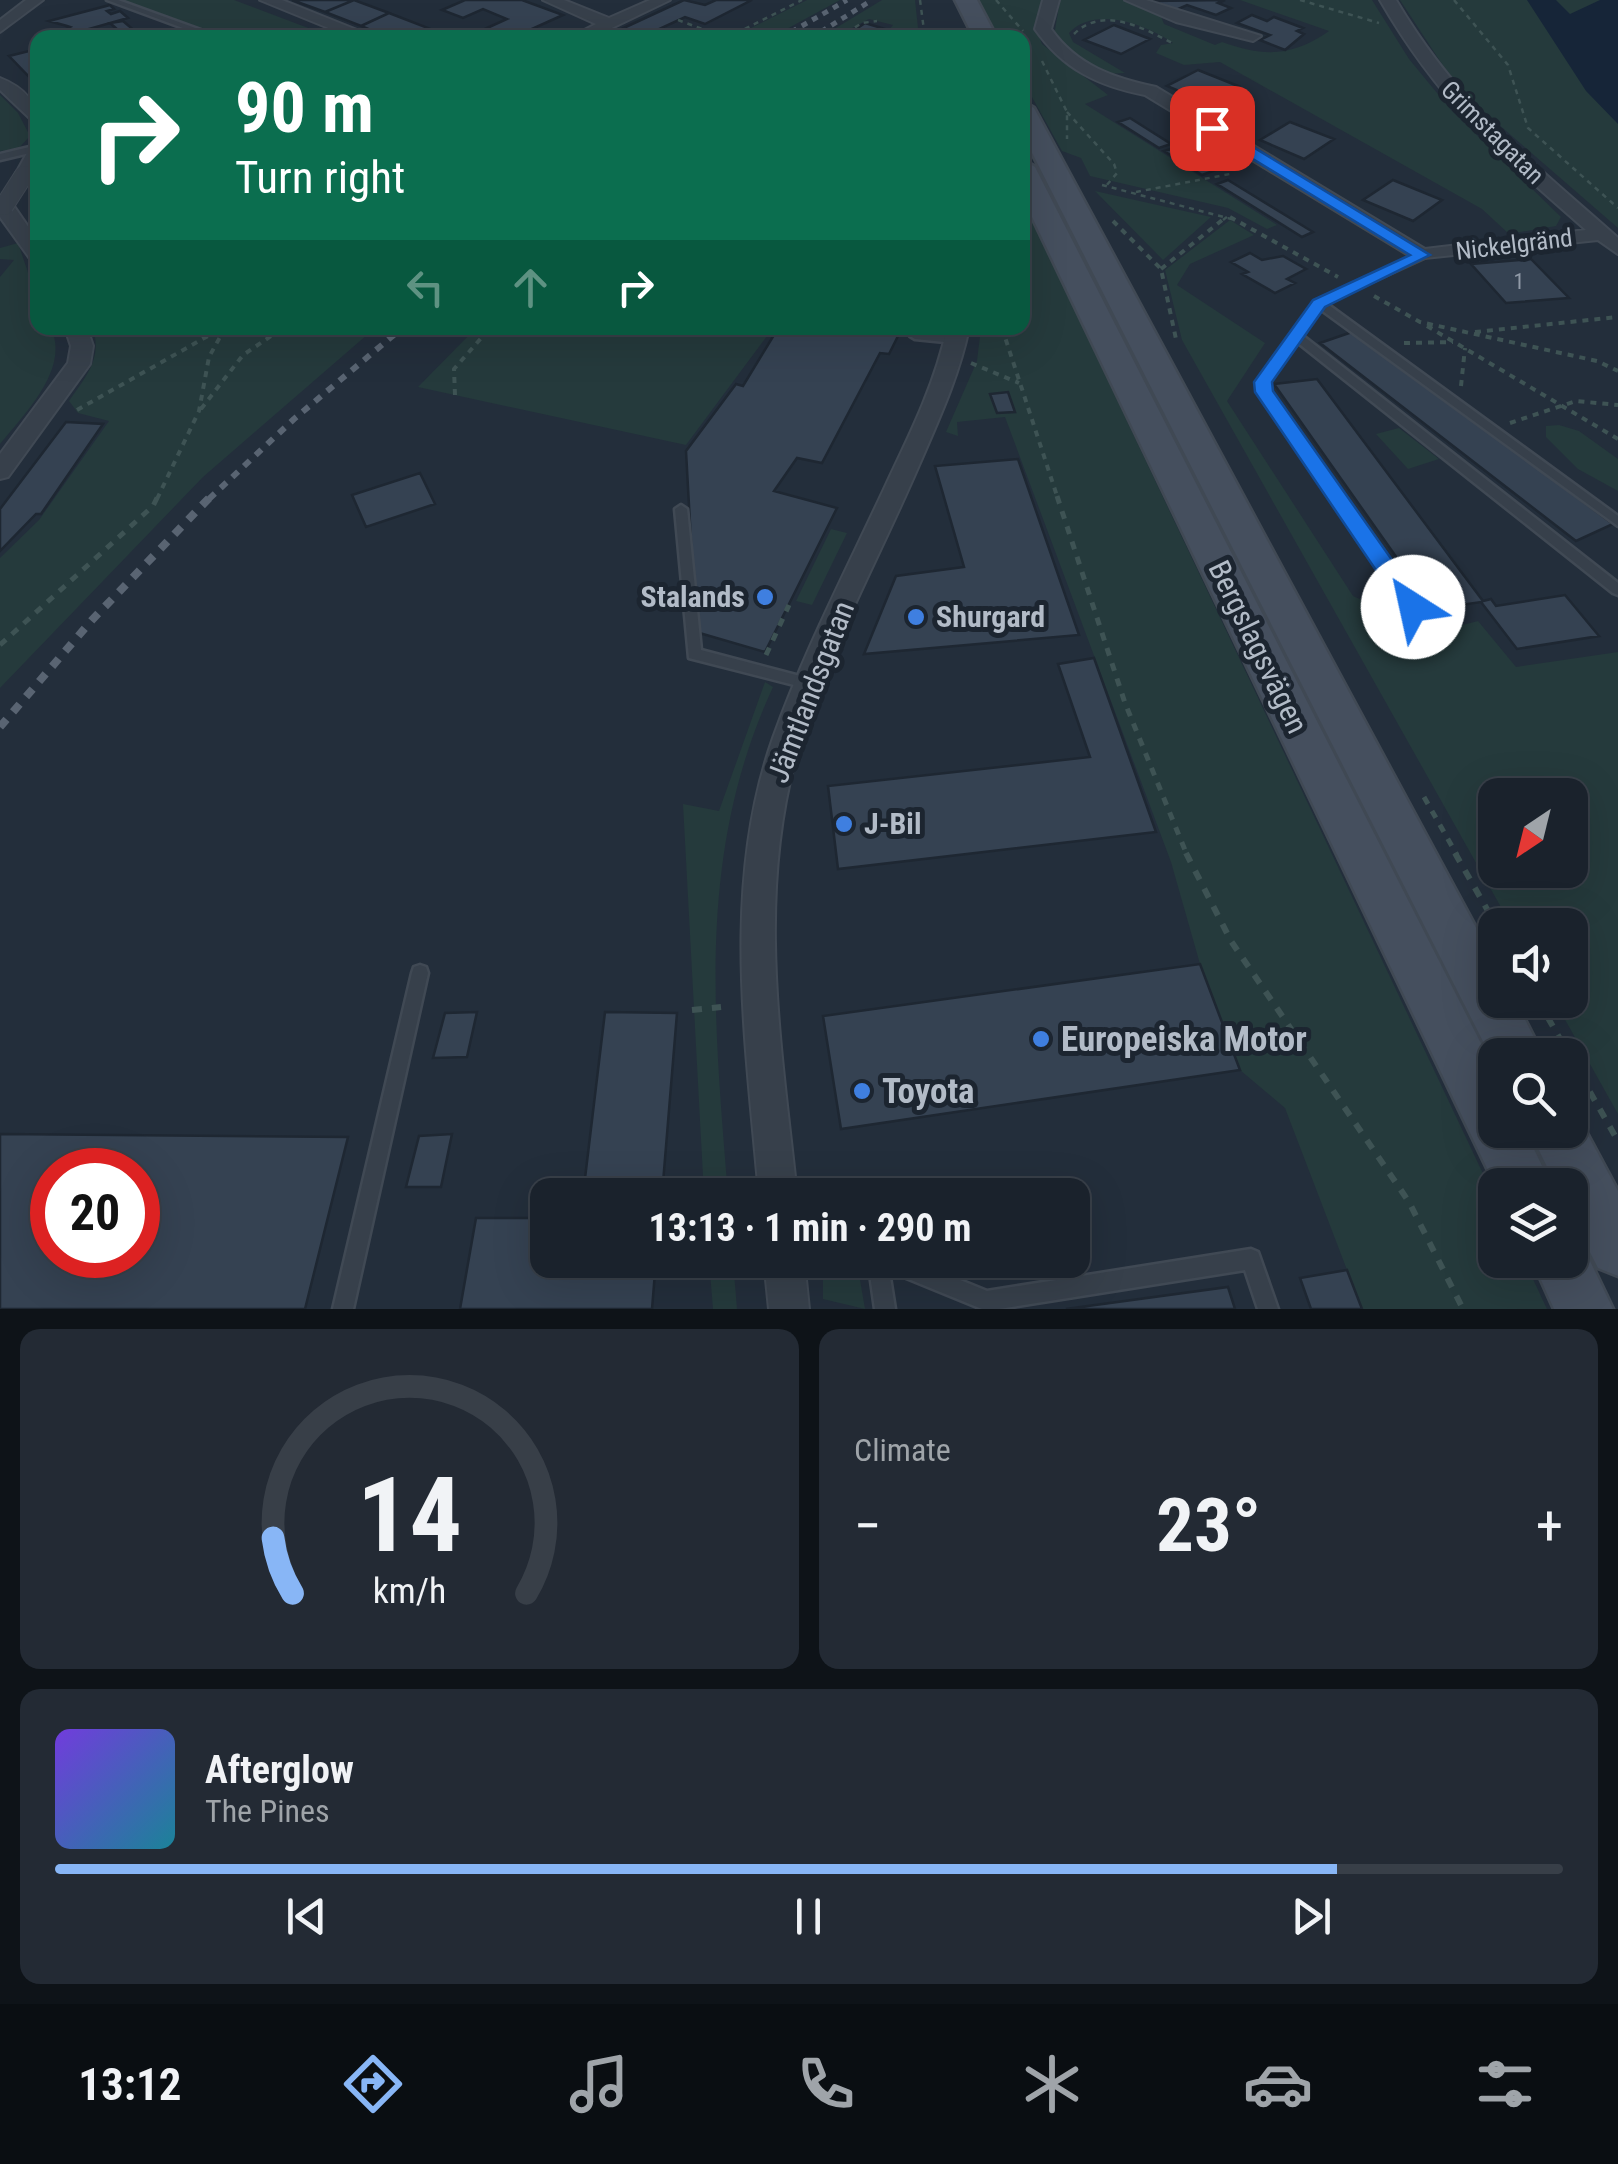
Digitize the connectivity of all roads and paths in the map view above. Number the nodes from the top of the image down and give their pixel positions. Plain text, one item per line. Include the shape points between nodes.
1 (36, 0) edge
2 (110, 0) edge
3 (268, 0) edge
4 (551, 0) edge
5 (662, 0) edge
6 (802, 0) edge
7 (920, 0) edge
8 (966, 0) edge
9 (996, 0) edge
10 (1051, 0) edge
11 (1134, 0) edge
12 (1300, 0) edge
13 (1388, 0) edge
14 (1454, 0) edge
15 (678, 20) dead end
16 (877, 21) dead end
17 (608, 23) junction
18 (0, 26) edge
19 (196, 30) edge
20 (348, 30) edge
21 (594, 30) edge
22 (705, 30) edge
23 (742, 30) edge
24 (850, 30) edge
25 (924, 30) edge
26 (982, 30) edge
27 (1021, 30) edge
28 (1406, 31) junction
29 (1253, 36) dead end
30 (1078, 42) dead end
31 (1172, 43) dead end
32 (1036, 52) dead end
33 (0, 82) edge
34 (30, 111) edge
35 (1068, 112) junction
36 (1030, 123) edge
37 (1068, 145) dead end
38 (30, 150) edge
39 (0, 156) edge
40 (30, 163) edge
41 (1230, 174) dead end
42 (1030, 183) edge
43 (1133, 192) junction
44 (2, 208) edge
45 (1618, 208) edge
46 (1228, 216) junction
47 (1108, 217) dead end
48 (1610, 241) edge
49 (30, 245) edge
50 (1422, 255) junction
51 (1161, 269) junction
52 (1356, 286) junction
53 (1319, 304) junction
54 (1618, 317) edge
55 (1420, 322) junction
56 (1468, 333) junction
57 (78, 335) edge
58 (211, 335) edge
59 (220, 335) edge
60 (273, 335) edge
61 (484, 335) edge
62 (916, 335) edge
63 (1004, 335) edge
64 (1296, 336) junction
65 (1176, 339) dead end
66 (1454, 342) junction
67 (962, 343) edge
68 (1376, 344) junction
69 (1465, 348) junction
70 (1618, 371) edge
71 (1019, 383) junction
72 (454, 395) dead end
73 (1459, 404) junction
74 (1564, 404) junction
75 (1618, 405) edge
76 (76, 410) dead end
77 (199, 411) junction
78 (1492, 429) junction
79 (1618, 438) edge
80 (0, 471) edge
81 (682, 510) dead end
82 (1618, 522) edge
83 (1618, 590) edge
84 (1413, 607) dead end
85 (802, 609) dead end
86 (0, 645) edge
87 (768, 652) dead end
88 (810, 684) junction
89 (1419, 786) dead end
90 (1487, 908) edge
91 (420, 973) dead end
92 (721, 1007) dead end
93 (692, 1010) dead end
94 (1508, 1038) edge
95 (1588, 1088) edge
96 (1478, 1092) edge
97 (1618, 1141) edge
98 (1565, 1148) edge
99 (776, 1178) edge
100 (1618, 1248) edge
101 (785, 1278) edge
102 (881, 1278) edge
103 (927, 1278) edge
104 (1569, 1278) edge
105 (988, 1305) edge
106 (343, 1309) edge
107 (788, 1309) edge
108 (885, 1309) edge
109 (1268, 1309) edge
110 (1463, 1309) edge
111 (1584, 1309) edge

1 - 18 street
2 - 19 lane
3 - 20 street
4 - 17 street
5 - 17 street
6 - 23 path
7 - 25 path
8 - 26 main road
9 - 27 path
10 - 50 street, Nickelgränd via 1043,30 1063,55 1112,82 1150,91
11 - 29 street
12 - 28 path
13 - 28 street, Grimstagatan
14 - 45 path via 1508,65 1533,135
15 - 22 path
16 - 24 path
17 - 21 street
28 - 48 street, Grimstagatan via 1472,116
30 - 31 path via 1073,37 1081,25 1105,19
32 - 35 path
33 - 34 street
35 - 37 path
35 - 43 path via 1114,164 1118,173 1104,186
36 - 94 main road, Bergslagsvägen
38 - 39 lane
40 - 44 street, bridge
41 - 43 path
42 - 96 main road, Bergslagsvägen
43 - 46 path
44 - 49 street
46 - 51 path
46 - 52 path
47 - 51 path
48 - 50 street, Nickelgränd
50 - 52 lane
51 - 65 path
52 - 53 lane
52 - 55 path
53 - 64 lane
53 - 68 lane
54 - 56 path
55 - 56 path
55 - 66 path
56 - 70 path
57 - 80 street via 79,364
58 - 76 path
59 - 77 path
60 - 77 path via 243,355
61 - 72 path via 454,369
62 - 67 lane
63 - 71 path
64 - 83 lane
64 - 84 lane via 1263,382 1264,392
66 - 68 path
66 - 69 path
67 - 71 path
67 - 88 street, Jämtlandsgatan
68 - 73 lane
69 - 73 path
69 - 74 path
71 - 110 path via 1124,704 1197,880 1409,1202
73 - 78 lane
74 - 75 path
74 - 78 path
74 - 79 path
77 - 86 path via 153,506
78 - 82 lane
81 - 88 lane via 694,654
85 - 87 path via 790,606
88 - 99 street, Jämtlandsgatan via 764,821 756,934
89 - 90 path
91 - 106 lane
92 - 93 path
95 - 97 path
98 - 100 main road
101 - 107 street
102 - 108 lane
103 - 105 lane
104 - 111 main road
105 - 109 lane via 1250,1258

